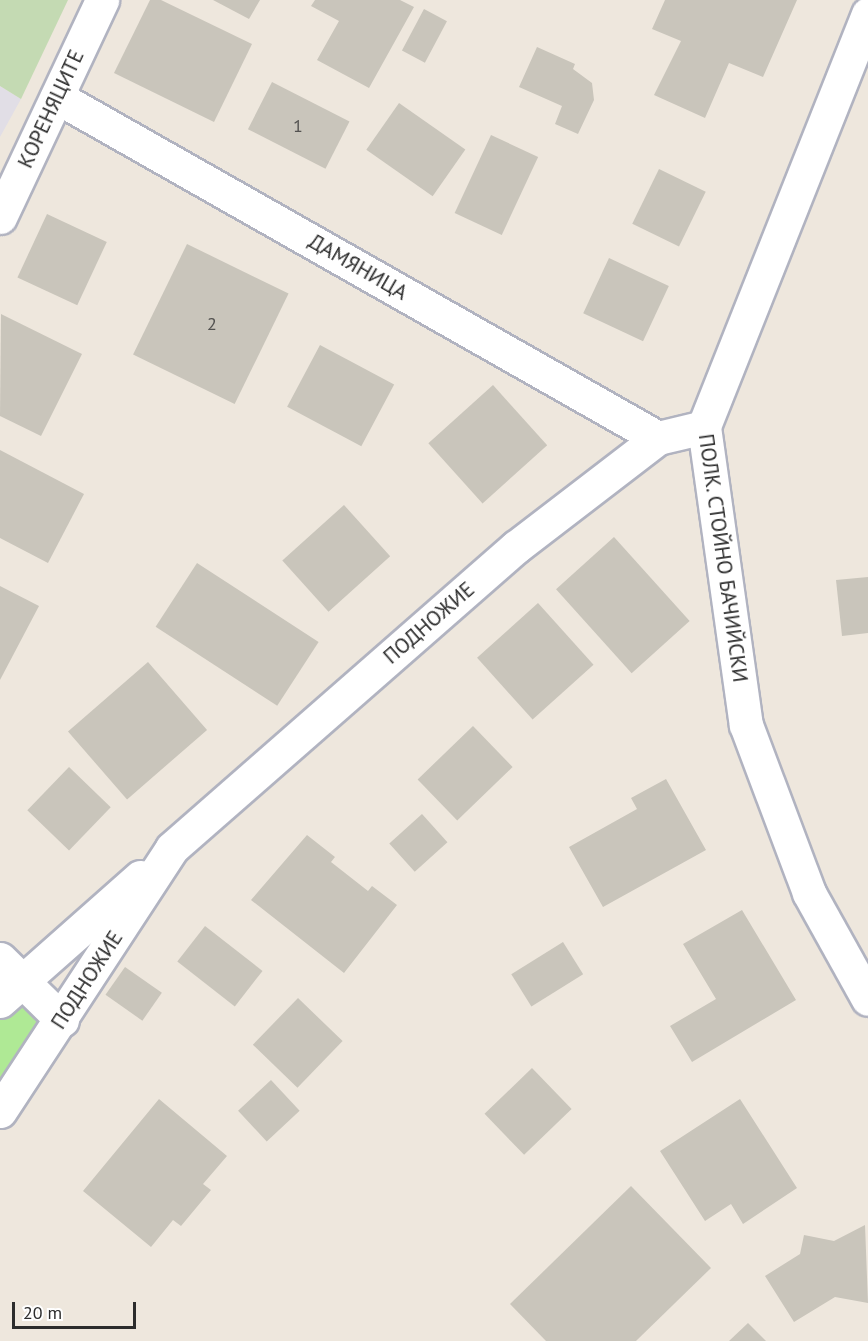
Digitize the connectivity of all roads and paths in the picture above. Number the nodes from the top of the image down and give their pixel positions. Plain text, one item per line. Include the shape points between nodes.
1 (102, 0) edge
2 (868, 14) edge
3 (57, 97) junction
4 (0, 217) edge
5 (704, 428) junction
6 (658, 438) junction
7 (172, 848) junction
8 (0, 958) edge
9 (12, 992) edge
10 (868, 999) edge
11 (62, 1020) junction
12 (0, 1111) edge

1 - 3 street, КОРЕНЯЦИТЕ
2 - 5 street, ПОЛК. СТОЙНО БАЧИЙСКИ
3 - 4 street, КОРЕНЯЦИТЕ
3 - 6 street, ДАМЯНИЦА
5 - 6 street, ПОДНОЖИЕ
5 - 10 street, ПОЛК. СТОЙНО БАЧИЙСКИ via 746,725 809,893
6 - 7 street, ПОДНОЖИЕ via 516,548
7 - 9 street, ПОДНОЖИЕ
7 - 11 street, ПОДНОЖИЕ
8 - 9 street
9 - 11 street
11 - 12 street, ПОДНОЖИЕ

